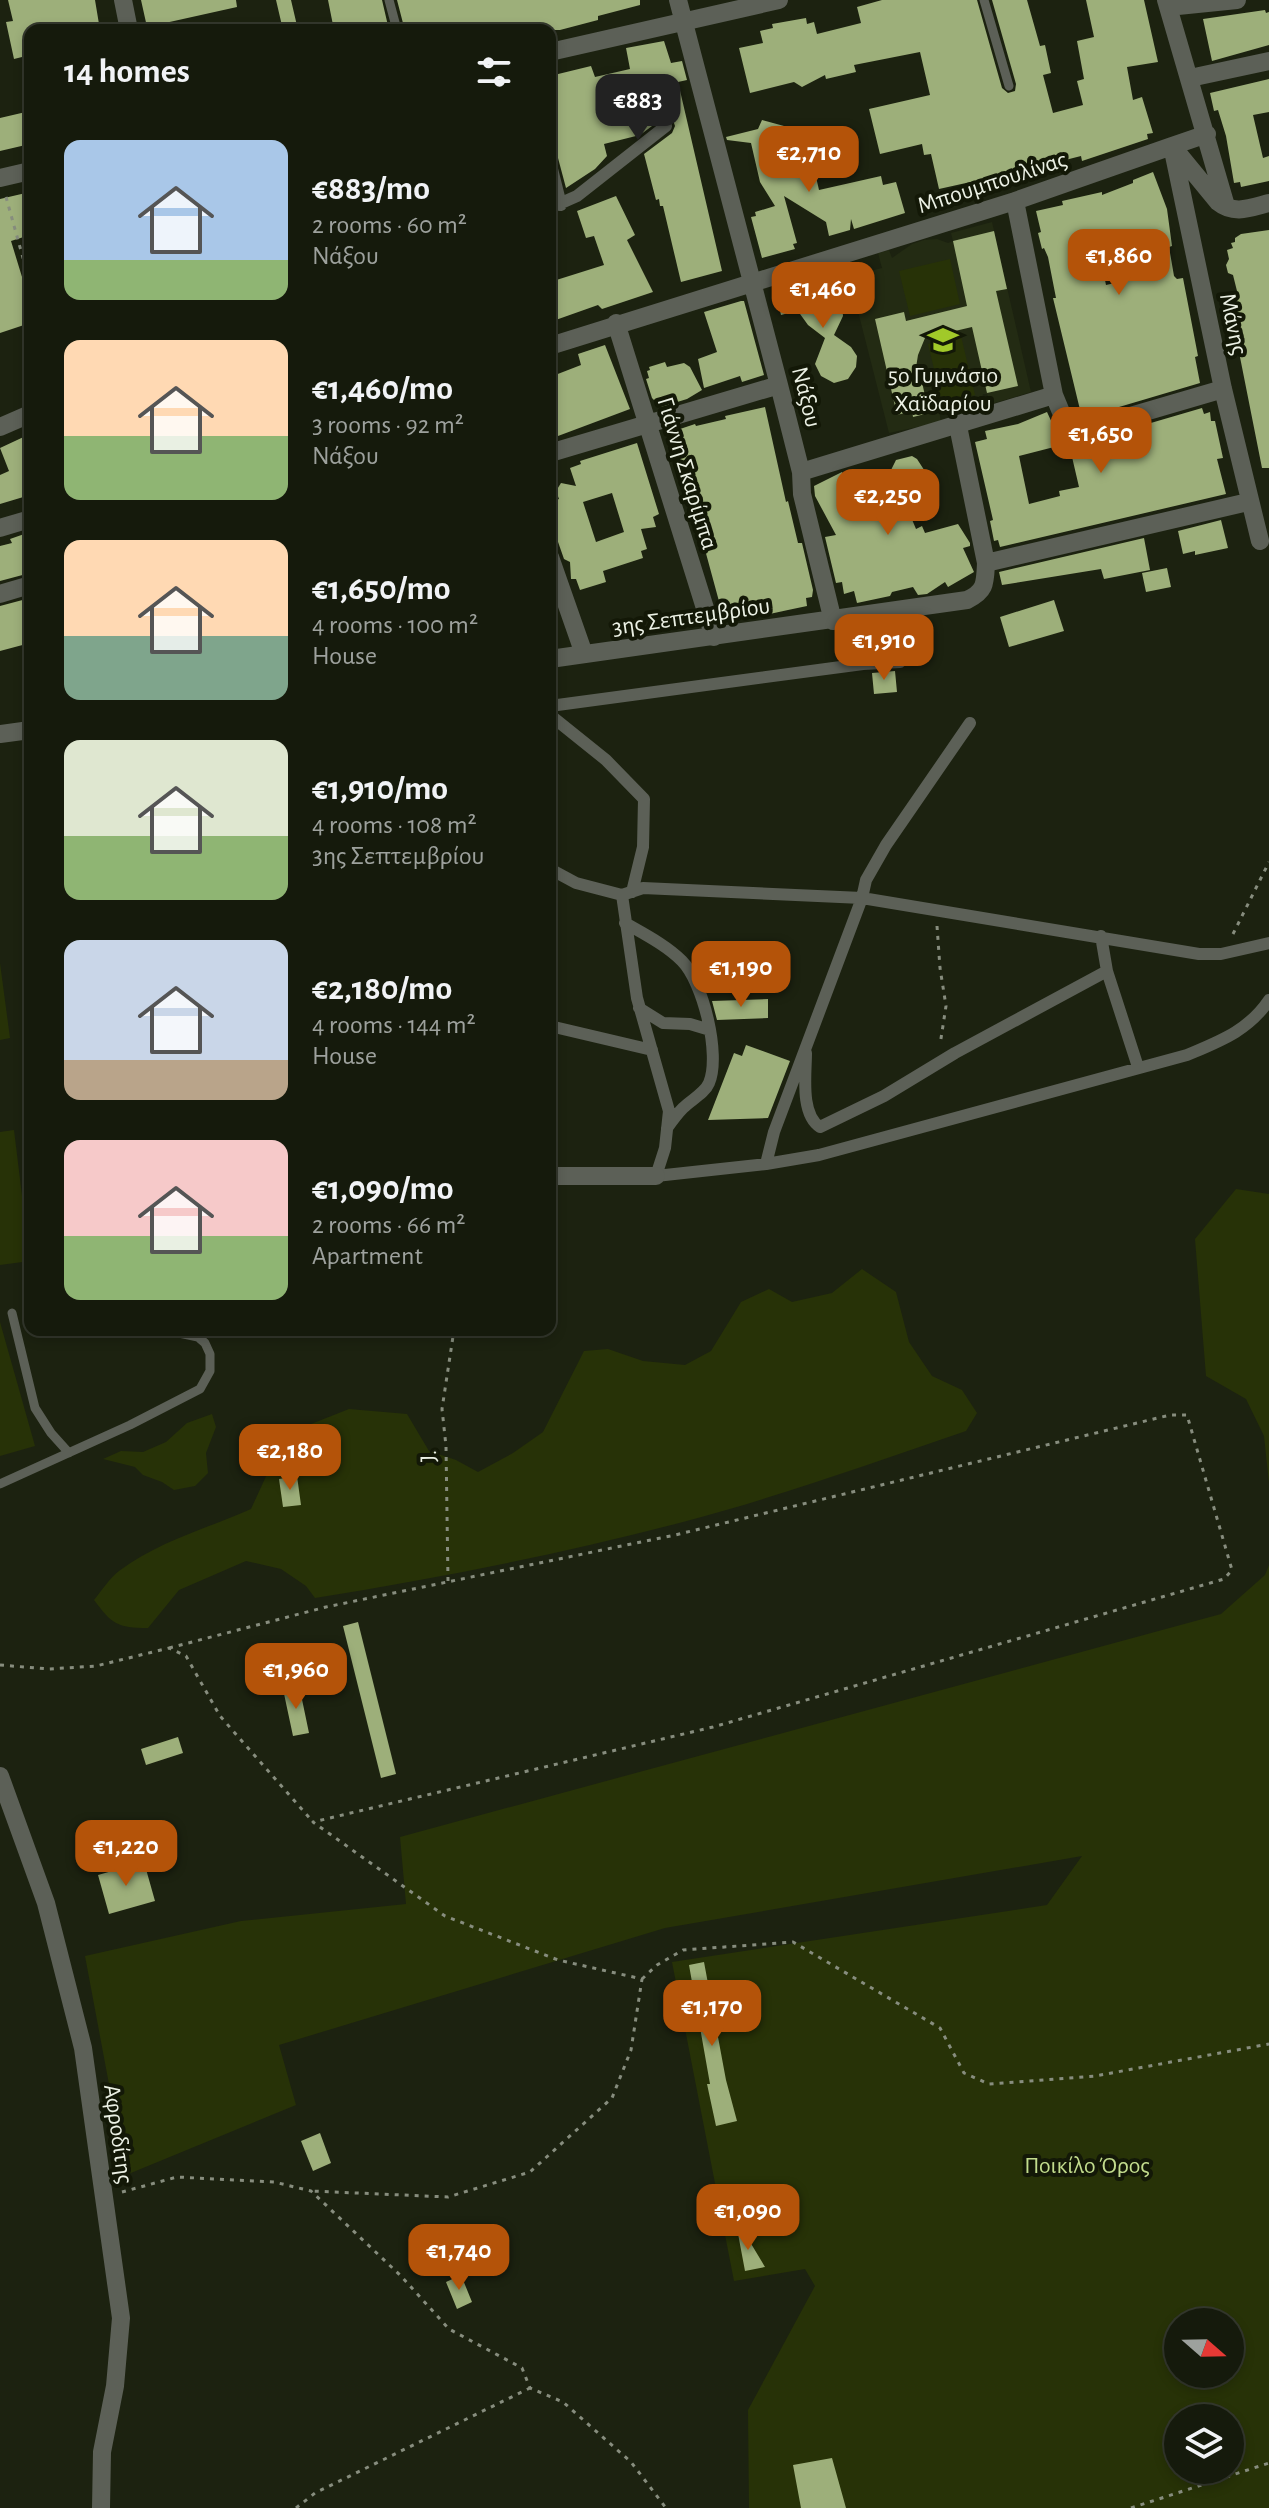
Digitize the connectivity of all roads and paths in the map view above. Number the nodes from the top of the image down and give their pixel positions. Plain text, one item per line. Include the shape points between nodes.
1 (123, 0) edge
2 (389, 0) edge
3 (678, 0) edge
4 (984, 0) edge
5 (1237, 0) edge
6 (767, 1) edge
7 (1167, 3) edge
8 (683, 21) junction
9 (128, 24) edge
10 (395, 24) edge
11 (556, 51) edge
12 (1269, 61) edge
13 (1190, 78) junction
14 (1009, 86) dead end
15 (666, 126) dead end
16 (1207, 134) junction
17 (1172, 146) junction
18 (24, 172) edge
19 (0, 178) edge
20 (1015, 201) junction
21 (1269, 203) edge
22 (556, 206) edge
23 (1227, 209) junction
24 (24, 262) edge
25 (753, 283) junction
26 (616, 323) junction
27 (556, 344) edge
28 (779, 385) junction
29 (1223, 389) junction
30 (1054, 395) junction
31 (24, 417) edge
32 (648, 423) junction
33 (958, 426) junction
34 (0, 427) edge
35 (556, 451) edge
36 (801, 472) junction
37 (1248, 502) junction
38 (24, 521) edge
39 (0, 528) edge
40 (1260, 541) dead end
41 (986, 563) junction
42 (556, 574) edge
43 (24, 587) edge
44 (0, 594) edge
45 (833, 621) junction
46 (714, 637) junction
47 (584, 654) junction
48 (556, 658) edge
49 (900, 662) dead end
50 (556, 705) edge
51 (556, 720) edge
52 (970, 723) dead end
53 (24, 731) edge
54 (0, 734) edge
55 (1269, 862) edge
56 (556, 872) edge
57 (627, 894) junction
58 (862, 898) junction
59 (928, 908) junction
60 (625, 923) junction
61 (1101, 936) junction
62 (1269, 943) edge
63 (1221, 954) junction
64 (1107, 971) junction
65 (1269, 1000) edge
66 (639, 1008) junction
67 (556, 1027) edge
68 (710, 1030) junction
69 (805, 1046) junction
70 (652, 1050) junction
71 (937, 1064) junction
72 (1138, 1067) junction
73 (667, 1128) junction
74 (766, 1164) junction
75 (556, 1176) edge
76 (656, 1176) junction
77 (12, 1313) dead end
78 (193, 1336) edge
79 (453, 1336) edge
80 (69, 1453) junction
81 (0, 1484) edge
82 (448, 1583) junction
83 (169, 1648) junction
84 (0, 1665) edge
85 (0, 1776) edge
86 (313, 1822) junction
87 (642, 1979) junction
88 (1269, 2044) edge
89 (311, 2191) junction
90 (104, 2197) junction
91 (530, 2388) junction
92 (1269, 2463) edge
93 (101, 2508) edge
94 (296, 2508) edge
95 (666, 2508) edge
96 (1131, 2508) edge

1 - 9 street
2 - 10 lane
3 - 8 street, Νάξου
4 - 14 lane
5 - 7 street
6 - 8 street
7 - 13 street
8 - 11 street
8 - 25 street, Νάξου
12 - 13 street
13 - 16 street
15 - 22 street via 577,196
16 - 17 street
16 - 23 street
17 - 20 street, Μπουμπουλίνας
17 - 23 street
17 - 29 street, Μάνης
18 - 19 street
19 - 24 path
20 - 25 street, Μπουμπουλίνας
20 - 30 street
21 - 23 street
25 - 26 street, Μπουμπουλίνας
25 - 28 street, Νάξου
26 - 27 street, Μπουμπουλίνας
26 - 32 street, Γιάννη Σκαρίμπα
28 - 32 street
28 - 36 street, Νάξου
29 - 30 street via 1076,432 1064,423
29 - 37 street, Μάνης
30 - 33 street
31 - 34 street
32 - 35 street
32 - 46 street, Γιάννη Σκαρίμπα
33 - 36 street
33 - 41 street
36 - 45 street, Νάξου
37 - 40 street, Μάνης
37 - 41 street
38 - 39 street
41 - 45 street, 3ης Σεπτεμβρίου via 980,594 967,600
42 - 47 street
43 - 44 street
45 - 46 street, 3ης Σεπτεμβρίου
46 - 47 street, 3ης Σεπτεμβρίου
47 - 48 street, 3ης Σεπτεμβρίου
49 - 50 street
51 - 57 street via 644,799 643,847
52 - 58 street via 886,845
53 - 54 street
55 - 63 path
56 - 57 street via 576,883
57 - 58 street via 643,888
57 - 60 street
58 - 59 street
58 - 69 street
59 - 61 street
59 - 71 path via 937,924 946,1006
60 - 66 street
60 - 68 street via 672,953 694,976
61 - 63 street
61 - 64 street
62 - 63 street
64 - 71 street
64 - 72 street
65 - 72 street via 1234,1036
66 - 68 street via 663,1023
66 - 70 street
67 - 70 street
68 - 73 street via 714,1067 708,1087
69 - 71 street via 808,1110 820,1127
69 - 74 street
70 - 73 street via 669,1111
72 - 74 street via 857,1146
73 - 76 street
74 - 76 street
75 - 76 street
77 - 80 lane via 35,1408
78 - 80 lane via 210,1354 210,1371 200,1389
79 - 82 path, J. via 442,1409
80 - 81 lane
82 - 83 path via 326,1607
82 - 86 path via 675,1535 1170,1415 1187,1415 1232,1570 1224,1579 713,1727
83 - 84 path via 96,1666
83 - 86 path via 186,1656 220,1716
85 - 90 street, Αφροδίτης via 46,1903 79,2034
86 - 87 path via 445,1916 558,1960
87 - 88 path via 683,1950 793,1942 940,2028 964,2073 989,2084 1095,2076
87 - 89 path via 631,2050 612,2098 530,2172 448,2197
89 - 90 path via 274,2182 177,2177
89 - 91 path via 449,2329 522,2368
90 - 93 street, Αφροδίτης via 121,2318 102,2452
91 - 94 path via 315,2493
91 - 95 path via 563,2402 631,2462
92 - 96 path

